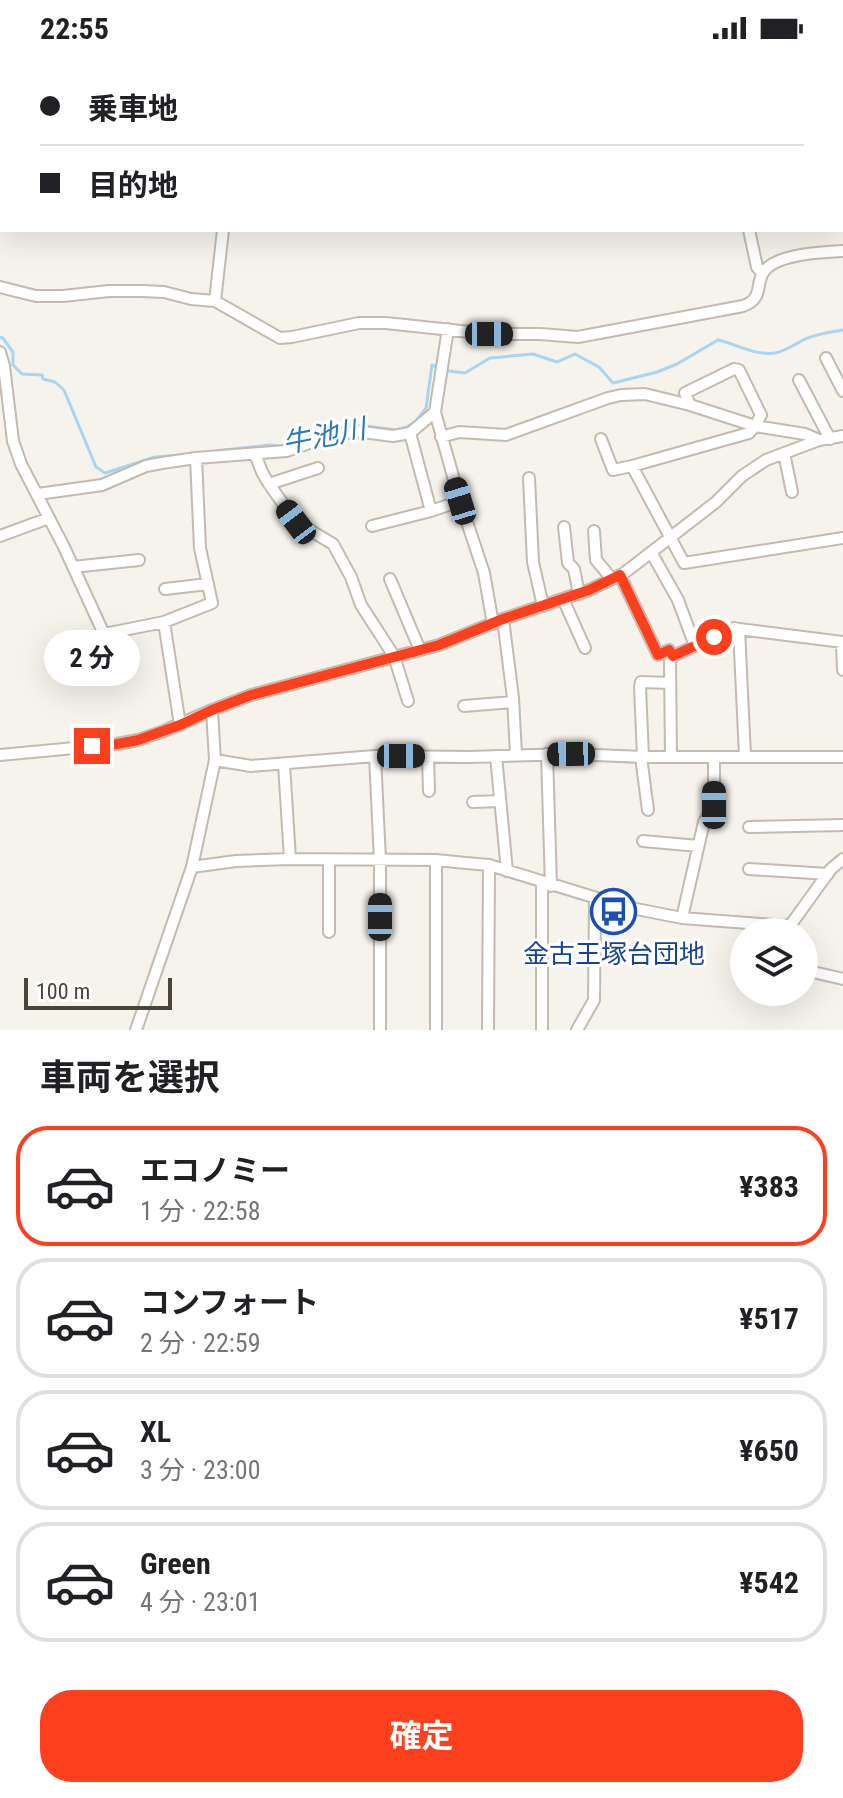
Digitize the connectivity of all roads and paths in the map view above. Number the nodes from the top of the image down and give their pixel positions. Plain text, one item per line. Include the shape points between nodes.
1 (223, 232) edge
2 (749, 232) edge
3 (843, 251) edge
4 (762, 273) junction
5 (0, 287) edge
6 (215, 301) junction
7 (448, 329) junction
8 (0, 352) edge
9 (826, 358) dead end
10 (799, 380) dead end
11 (843, 391) edge
12 (690, 405) junction
13 (435, 412) junction
14 (755, 426) junction
15 (410, 433) junction
16 (843, 436) edge
17 (441, 437) junction
18 (601, 439) dead end
19 (824, 439) junction
20 (784, 453) junction
21 (255, 454) junction
22 (196, 458) junction
23 (632, 466) junction
24 (318, 468) dead end
25 (529, 478) dead end
26 (269, 484) junction
27 (792, 492) dead end
28 (38, 494) junction
29 (460, 501) junction
30 (431, 511) junction
31 (49, 518) junction
32 (372, 526) dead end
33 (564, 527) dead end
34 (594, 531) dead end
35 (0, 536) edge
36 (670, 537) junction
37 (843, 538) edge
38 (651, 552) junction
39 (139, 560) dead end
40 (73, 567) junction
41 (616, 577) junction
42 (390, 579) dead end
43 (208, 584) junction
44 (165, 589) dead end
45 (579, 594) junction
46 (563, 599) junction
47 (543, 606) junction
48 (164, 622) junction
49 (498, 622) junction
50 (739, 629) junction
51 (842, 642) edge
52 (695, 646) junction
53 (585, 648) dead end
54 (420, 650) junction
55 (394, 656) junction
56 (673, 656) junction
57 (843, 670) edge
58 (670, 683) junction
59 (408, 701) dead end
60 (513, 702) junction
61 (464, 706) dead end
62 (212, 710) junction
63 (180, 725) junction
64 (516, 754) junction
65 (547, 754) junction
66 (0, 755) edge
67 (375, 756) junction
68 (496, 756) junction
69 (745, 756) junction
70 (428, 757) junction
71 (642, 757) junction
72 (671, 757) junction
73 (714, 757) junction
74 (843, 757) edge
75 (215, 760) junction
76 (284, 764) junction
77 (429, 791) dead end
78 (500, 801) junction
79 (473, 802) dead end
80 (648, 810) dead end
81 (843, 825) edge
82 (749, 827) dead end
83 (643, 841) dead end
84 (698, 846) junction
85 (290, 859) junction
86 (843, 859) edge
87 (329, 860) junction
88 (380, 860) junction
89 (436, 860) junction
90 (489, 865) junction
91 (192, 867) junction
92 (749, 869) dead end
93 (507, 871) junction
94 (828, 874) junction
95 (546, 884) junction
96 (595, 898) junction
97 (626, 907) junction
98 (682, 918) junction
99 (799, 918) edge
100 (595, 919) junction
101 (730, 922) edge
102 (329, 932) dead end
103 (818, 973) edge
104 (843, 979) edge
105 (136, 1030) edge
106 (380, 1030) edge
107 (436, 1030) edge
108 (488, 1030) edge
109 (542, 1030) edge
110 (577, 1030) edge

1 - 6 street
2 - 4 street
3 - 4 street via 791,257
4 - 7 street via 752,303 603,333 557,337
5 - 6 street via 36,296 142,291
6 - 7 street via 280,338 359,323
7 - 13 street
8 - 28 street via 13,441
9 - 11 street
10 - 19 street
12 - 14 street
12 - 14 street via 685,393 739,370 761,415
12 - 17 street via 645,394 621,395 506,435 459,432
13 - 15 street
13 - 17 street
14 - 19 street
14 - 23 street via 749,433
15 - 21 street via 355,431 287,451
15 - 30 street
16 - 19 street
17 - 29 street
18 - 23 street via 613,470
19 - 20 street
20 - 27 street
20 - 36 street via 742,476
21 - 22 street
21 - 26 street
22 - 28 street via 146,466 87,489
22 - 43 street via 200,548
23 - 36 street
24 - 26 street
25 - 47 street via 533,562
26 - 55 street via 296,522 333,544 361,605
28 - 31 street
29 - 30 street
29 - 49 street
30 - 32 street
31 - 35 street
31 - 40 street
33 - 45 street
34 - 41 street via 596,560
36 - 37 street via 684,563
36 - 38 street
38 - 41 street
38 - 52 street via 678,600
39 - 40 street
40 - 48 street via 104,634
41 - 45 street
41 - 56 street via 658,655 669,650
42 - 54 street
43 - 44 street
43 - 48 street via 212,603
45 - 46 street
46 - 47 street
46 - 53 street
47 - 49 street
48 - 63 street
49 - 54 street
49 - 60 street
50 - 51 street
50 - 52 street
50 - 69 street
51 - 57 street
52 - 56 street
54 - 55 street
55 - 59 street
55 - 62 street
56 - 58 street
58 - 71 street via 641,682
58 - 72 street
60 - 61 street
60 - 64 street
62 - 63 street
62 - 75 street
63 - 66 street via 117,744
64 - 65 street
64 - 68 street
65 - 71 street
65 - 95 street
67 - 70 street
67 - 76 street
67 - 88 street
68 - 70 street
68 - 78 street
69 - 73 street
69 - 74 street
70 - 77 street
71 - 72 street
71 - 80 street
72 - 73 street
73 - 84 street via 714,805
75 - 76 street
75 - 91 street
76 - 85 street
78 - 79 street
78 - 93 street
81 - 82 street
83 - 84 street
84 - 98 street
85 - 87 street
85 - 91 street
86 - 94 street
87 - 88 street
87 - 102 street
88 - 89 street
88 - 106 street
89 - 90 street
89 - 107 street
90 - 93 street
90 - 108 street
91 - 105 street
92 - 94 street
93 - 95 street
94 - 99 street
95 - 96 street
95 - 109 street
96 - 97 street
96 - 100 street
97 - 98 street
97 - 100 street via 605,921
98 - 101 street
100 - 110 street via 594,1000
103 - 104 street

